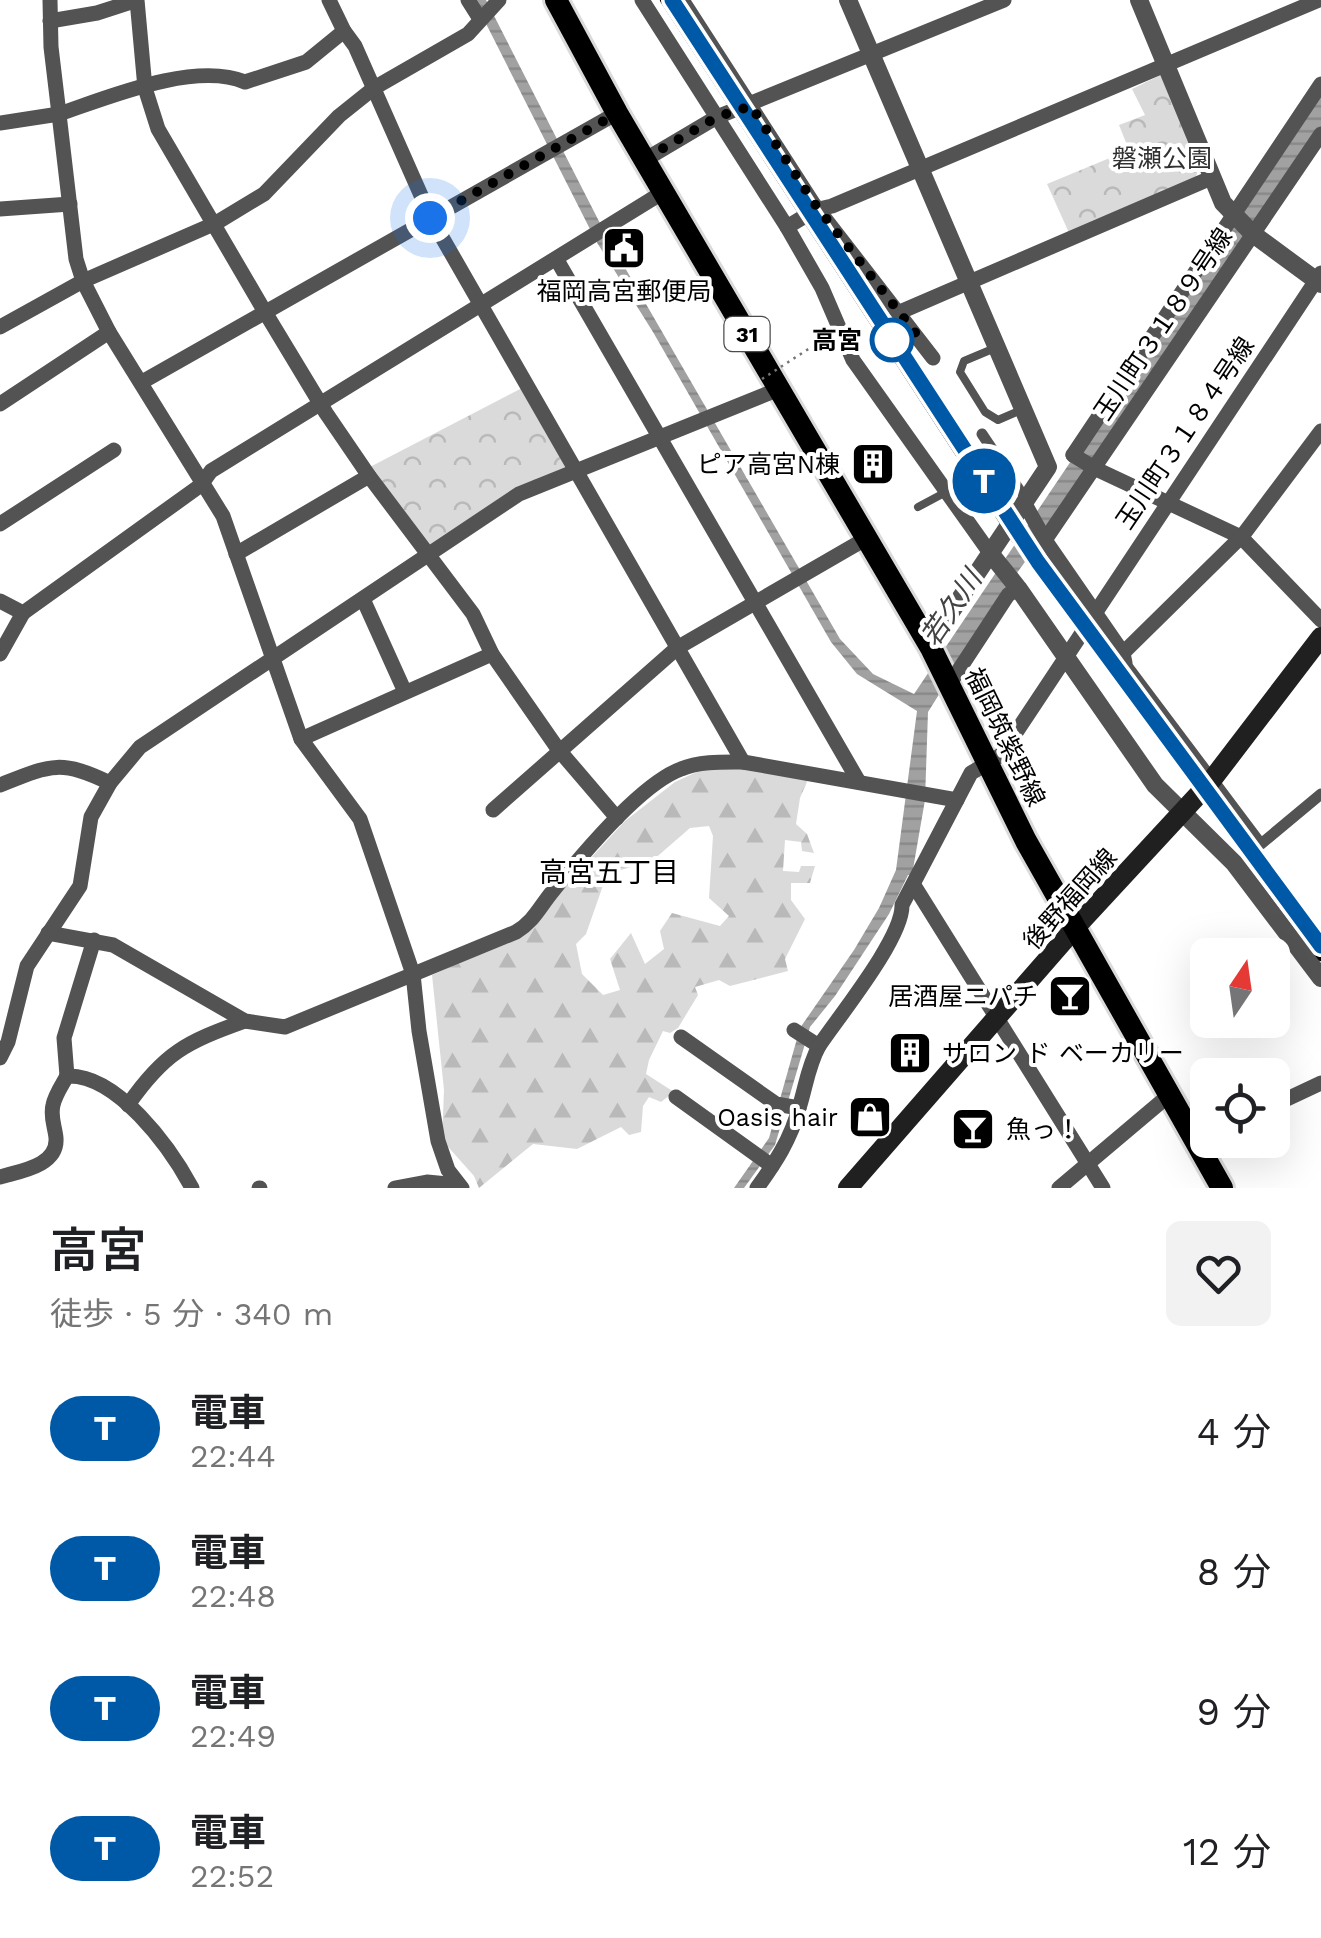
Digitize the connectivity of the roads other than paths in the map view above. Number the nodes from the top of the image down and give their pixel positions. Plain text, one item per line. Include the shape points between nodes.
1 (50, 0) edge
2 (137, 0) edge
3 (329, 0) edge
4 (468, 0) edge
5 (556, 0) edge
6 (642, 0) edge
7 (848, 0) edge
8 (1004, 0) edge
9 (1139, 0) edge
10 (1319, 0) edge
11 (685, 1) edge
12 (488, 11) edge
13 (50, 21) junction
14 (344, 31) junction
15 (872, 54) junction
16 (1166, 64) junction
17 (1321, 84) edge
18 (145, 88) junction
19 (374, 88) junction
20 (751, 106) junction
21 (618, 113) junction
22 (59, 114) junction
23 (717, 117) junction
24 (0, 123) edge
25 (1321, 134) edge
26 (646, 158) junction
27 (920, 168) junction
28 (1212, 178) junction
29 (664, 192) junction
30 (70, 204) junction
31 (820, 209) junction
32 (0, 210) edge
33 (1234, 216) junction
34 (430, 218) junction
35 (216, 223) junction
36 (787, 227) junction
37 (1253, 234) junction
38 (557, 260) junction
39 (1319, 279) edge
40 (83, 281) junction
41 (968, 283) junction
42 (482, 305) junction
43 (265, 312) junction
44 (900, 312) junction
45 (0, 327) edge
46 (109, 332) junction
47 (995, 348) junction
48 (934, 359) dead end
49 (142, 382) junction
50 (771, 384) junction
51 (320, 402) junction
52 (0, 404) edge
53 (1021, 410) junction
54 (1321, 430) edge
55 (982, 434) dead end
56 (660, 438) junction
57 (114, 450) dead end
58 (1074, 455) junction
59 (1048, 467) junction
60 (1096, 469) junction
61 (577, 470) junction
62 (368, 476) junction
63 (201, 485) junction
64 (948, 491) junction
65 (1169, 503) junction
66 (1026, 504) junction
67 (918, 507) dead end
68 (0, 524) edge
69 (1241, 537) junction
70 (867, 538) junction
71 (1046, 540) junction
72 (236, 554) junction
73 (428, 554) junction
74 (994, 558) junction
75 (1016, 586) junction
76 (363, 599) junction
77 (0, 600) edge
78 (754, 604) junction
79 (1094, 612) junction
80 (23, 613) junction
81 (1321, 620) edge
82 (1321, 636) edge
83 (678, 648) junction
84 (0, 654) edge
85 (492, 654) junction
86 (1066, 656) junction
87 (1124, 658) junction
88 (271, 660) junction
89 (941, 671) junction
90 (406, 692) junction
91 (301, 739) junction
92 (558, 749) junction
93 (744, 762) junction
94 (986, 763) junction
95 (1211, 781) junction
96 (859, 782) junction
97 (0, 784) edge
98 (110, 784) junction
99 (1321, 794) edge
100 (957, 800) junction
101 (493, 810) dead end
102 (1184, 812) junction
103 (618, 818) junction
104 (915, 887) junction
105 (1074, 928) junction
106 (48, 933) junction
107 (94, 940) junction
108 (413, 974) junction
109 (1321, 978) edge
110 (998, 1017) junction
111 (245, 1021) junction
112 (794, 1030) dead end
113 (681, 1037) dead end
114 (816, 1044) junction
115 (0, 1058) edge
116 (67, 1076) junction
117 (1321, 1083) edge
118 (1168, 1096) junction
119 (676, 1097) dead end
120 (1290, 1098) edge
121 (128, 1105) junction
122 (798, 1108) junction
123 (1190, 1124) edge
124 (1210, 1158) edge
125 (766, 1161) junction
126 (1088, 1164) junction
127 (0, 1177) edge
128 (460, 1186) edge
129 (192, 1188) edge
130 (395, 1188) edge
131 (757, 1188) edge
132 (848, 1188) edge
133 (1058, 1188) edge
134 (1103, 1188) edge
135 (1222, 1188) edge

1 - 13 street
2 - 13 street
2 - 18 street
3 - 14 street
4 - 12 street
5 - 21 main road, 福岡筑紫野線 / 31
6 - 23 street
7 - 15 street
8 - 15 street
9 - 16 street
10 - 16 street
11 - 20 street
12 - 19 street via 468,34
13 - 22 street
14 - 18 street via 306,62 245,82 226,74 179,77
14 - 19 street
15 - 20 street
15 - 27 street
16 - 27 street
16 - 28 street
17 - 33 street, 玉川町３１８９号線
18 - 22 street
18 - 35 street via 158,129
19 - 34 street
19 - 35 street via 264,194
20 - 23 street
20 - 31 street
21 - 26 main road, 福岡筑紫野線 / 31
21 - 34 street
22 - 24 street
22 - 30 street
23 - 26 street
23 - 36 street
25 - 37 street, 玉川町３１８９号線
26 - 29 main road, 福岡筑紫野線 / 31
27 - 31 street
27 - 41 street
28 - 33 street
28 - 41 street
29 - 38 street
29 - 50 main road, 福岡筑紫野線 / 31
30 - 32 street
30 - 40 street
31 - 36 street
31 - 44 street
33 - 37 street
33 - 58 street, 玉川町３１８９号線
34 - 42 street
34 - 43 street
35 - 40 street
35 - 43 street
36 - 64 street via 853,360
37 - 39 street
37 - 60 street, 玉川町３１８９号線
38 - 42 street
38 - 56 street
39 - 65 street, 玉川町３１８４号線
40 - 45 street
40 - 46 street
41 - 44 street
41 - 47 street
42 - 51 street
42 - 61 street
43 - 49 street
43 - 51 street
44 - 48 street
46 - 49 street
46 - 52 street
47 - 53 street
47 - 53 lane via 964,361 960,372 985,412 998,420
49 - 63 street
50 - 56 street
50 - 70 main road, 福岡筑紫野線 / 31
51 - 62 street
51 - 63 street via 211,471
53 - 59 street
54 - 69 street
55 - 66 street
56 - 61 street
56 - 78 street
57 - 68 street
58 - 59 street
58 - 60 street
59 - 66 street
60 - 65 street
60 - 71 street, 玉川町３１８９号線
61 - 73 street via 520,494
61 - 83 street
62 - 72 street
62 - 73 street
63 - 72 street via 223,516
63 - 80 street
64 - 67 lane
64 - 74 street
65 - 69 street
65 - 79 street, 玉川町３１８４号線
66 - 71 street
66 - 74 street
69 - 81 street
69 - 87 street
70 - 78 street
70 - 89 main road, 福岡筑紫野線 / 31
71 - 79 street
72 - 88 street
73 - 76 street
73 - 85 street via 473,614
74 - 75 street
74 - 89 street via 939,630
75 - 86 street
75 - 89 street
76 - 88 street
76 - 90 street
77 - 80 street
78 - 83 street
78 - 96 street
79 - 86 street, 玉川町３１８４号線
79 - 87 street
80 - 84 street
82 - 95 main road, 後野福岡線
83 - 92 street
83 - 93 street
85 - 90 street
85 - 92 street
86 - 94 street, 玉川町３１８４号線 via 1001,755
86 - 102 street via 1146,774
87 - 95 street
88 - 91 street
88 - 98 street via 140,747
89 - 94 main road, 福岡筑紫野線 / 31
90 - 91 street
91 - 108 street via 360,819
92 - 101 street
92 - 103 street
93 - 96 street
93 - 103 street via 682,768
94 - 100 street, 玉川町３１８４号線
94 - 105 main road, 福岡筑紫野線 / 31
95 - 99 street via 1261,844
95 - 102 main road, 後野福岡線
96 - 100 street
97 - 98 street via 49,766 80,769
98 - 106 street via 91,817 80,886
100 - 104 street, 玉川町３１８４号線
102 - 105 main road, 後野福岡線
102 - 109 street via 1234,863
103 - 108 street via 534,920
104 - 110 street
104 - 114 street, 玉川町３１８４号線 via 888,945
105 - 110 main road, 後野福岡線
105 - 118 main road, 福岡筑紫野線 / 31
106 - 107 street
106 - 115 street via 26,966
107 - 111 street via 124,949
107 - 116 street via 64,1038
108 - 111 street via 285,1027
108 - 128 street via 438,1141
110 - 126 street
110 - 132 main road, 後野福岡線
111 - 121 street via 197,1038 163,1060
112 - 114 street
113 - 122 street via 776,1104
114 - 122 street, 玉川町３１８４号線
116 - 121 street via 102,1083
116 - 127 street via 53,1103 53,1152 40,1164
117 - 120 street
118 - 123 main road, 福岡筑紫野線 / 31
118 - 126 street
119 - 125 street
121 - 129 street via 174,1154
122 - 125 street, 玉川町３１８４号線 via 784,1150
124 - 135 main road, 福岡筑紫野線 / 31
125 - 131 street, 玉川町３１８４号線
126 - 133 street
126 - 134 street
128 - 130 street via 427,1182

